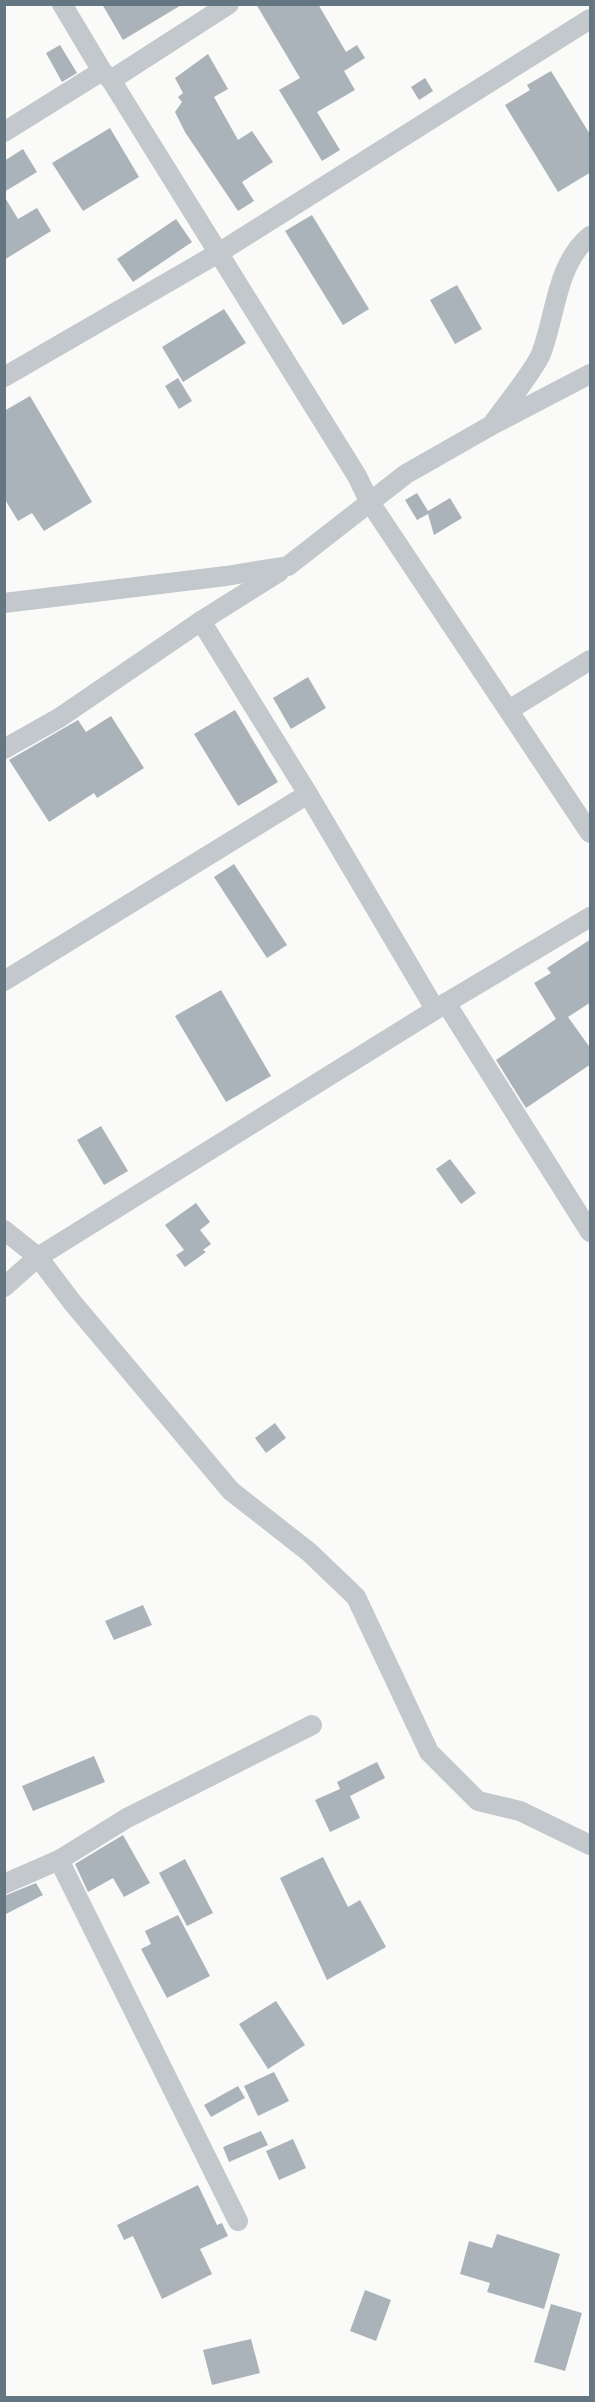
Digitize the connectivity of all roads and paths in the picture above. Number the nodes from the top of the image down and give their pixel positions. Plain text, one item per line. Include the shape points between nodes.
1 (63, 4) edge
2 (229, 4) edge
3 (591, 19) edge
4 (107, 75) junction
5 (4, 132) edge
6 (591, 236) edge
7 (220, 252) junction
8 (591, 374) edge
9 (4, 377) edge
10 (492, 425) junction
11 (369, 501) junction
12 (288, 566) junction
13 (4, 603) edge
14 (201, 621) junction
15 (591, 660) edge
16 (510, 710) junction
17 (4, 749) edge
18 (308, 794) junction
19 (591, 833) edge
20 (591, 917) edge
21 (4, 981) edge
22 (441, 1006) junction
23 (4, 1230) edge
24 (591, 1232) edge
25 (38, 1257) junction
26 (4, 1287) edge
27 (312, 1725) dead end
28 (591, 1845) edge
29 (59, 1860) junction
30 (4, 1884) edge
31 (238, 2221) dead end

1 - 4 street
2 - 4 street
3 - 7 street
4 - 5 street
4 - 7 street
6 - 10 street via 568,264 540,356
7 - 9 street
7 - 11 street
8 - 10 street
10 - 11 street via 406,474
11 - 12 street
11 - 16 street
12 - 13 street
12 - 14 street
14 - 17 street via 59,718
14 - 18 street
15 - 16 street
16 - 19 street
18 - 21 street
18 - 22 street
20 - 22 street
22 - 24 street
22 - 25 street
23 - 25 street
25 - 26 street
25 - 28 street via 231,1491 309,1552 356,1597 429,1752 478,1801 520,1811
27 - 29 street via 127,1818
29 - 30 street
29 - 31 street

